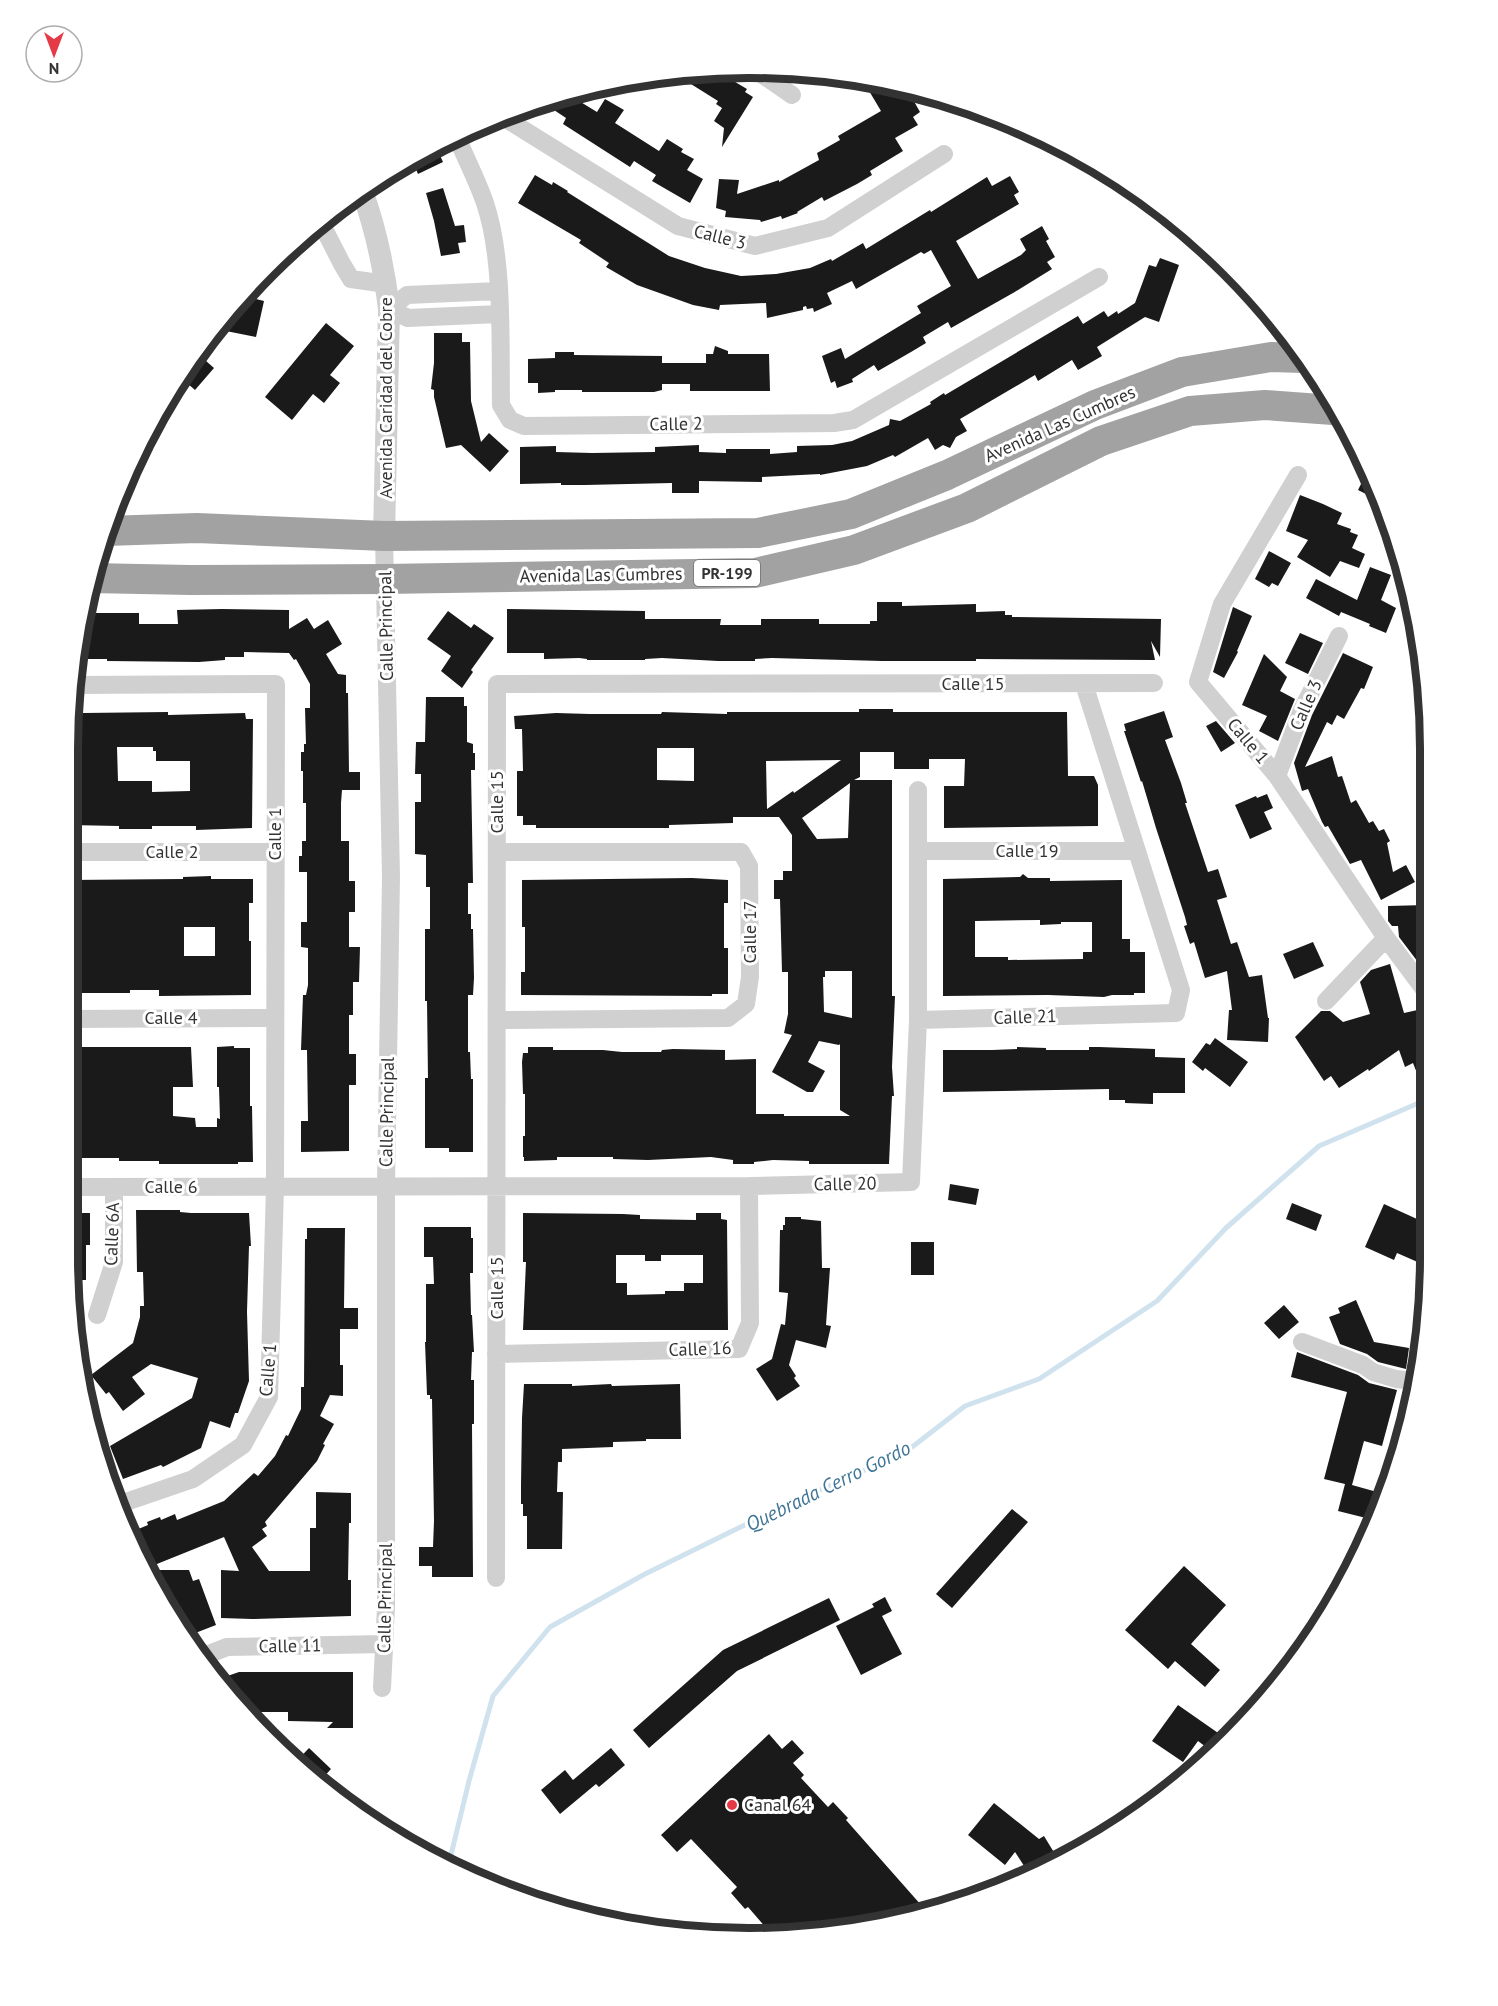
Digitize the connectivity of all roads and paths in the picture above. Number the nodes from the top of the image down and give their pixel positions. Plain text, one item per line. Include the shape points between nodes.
1 (768, 78) edge
2 (792, 95) dead end
3 (511, 122) edge
4 (460, 144) edge
5 (944, 154) dead end
6 (366, 199) edge
7 (325, 230) edge
8 (1100, 277) dead end
9 (386, 284) junction
10 (498, 291) junction
11 (389, 309) junction
12 (499, 314) junction
13 (1293, 358) edge
14 (1327, 410) edge
15 (1298, 475) dead end
16 (115, 531) edge
17 (384, 536) junction
18 (100, 578) edge
19 (384, 579) junction
20 (1339, 636) dead end
21 (1154, 683) dead end
22 (1084, 684) junction
23 (81, 685) edge
24 (1277, 776) junction
25 (918, 790) dead end
26 (918, 851) junction
27 (1137, 851) junction
28 (78, 852) edge
29 (275, 852) junction
30 (497, 852) junction
31 (1386, 938) junction
32 (1420, 984) edge
33 (1326, 1001) dead end
34 (275, 1018) junction
35 (78, 1019) edge
36 (497, 1020) junction
37 (918, 1020) junction
38 (386, 1186) junction
39 (497, 1186) junction
40 (750, 1186) junction
41 (78, 1187) edge
42 (114, 1187) junction
43 (275, 1187) junction
44 (97, 1315) dead end
45 (1302, 1342) dead end
46 (496, 1354) junction
47 (1408, 1380) edge
48 (125, 1502) edge
49 (496, 1578) dead end
50 (384, 1644) junction
51 (209, 1654) edge
52 (381, 1688) dead end

1 - 2 street
3 - 5 street, Calle 3 via 678,226 755,246 828,228
4 - 10 street, Calle 2 via 485,203
6 - 9 street, Avenida Caridad del Cobre
7 - 9 street via 351,279
8 - 12 street, Calle 2 via 868,412 834,423 524,426 510,420 501,405
9 - 11 street, Avenida Caridad del Cobre
10 - 11 street via 406,295
10 - 12 street, Calle 2
11 - 12 street via 408,318
11 - 17 street, Avenida Caridad del Cobre
13 - 17 highway, Avenida Las Cumbres / PR-199 via 1271,357 1182,372 1095,405 947,475 851,514 759,533
14 - 19 highway, Avenida Las Cumbres / PR-199 via 1265,405 1190,411 1101,441 967,508 854,550 755,573
15 - 24 street, Calle 1 via 1222,604 1198,682
16 - 17 highway, Avenida Las Cumbres / PR-199 via 197,528
17 - 19 street, Calle Principal
18 - 19 highway, Avenida Las Cumbres / PR-199
19 - 38 street, Calle Principal via 391,877
20 - 24 street, Calle 3 via 1302,710
21 - 22 street, Calle 15
22 - 27 street
22 - 30 street, Calle 15 via 497,684
23 - 29 street, Calle 1 via 276,684
24 - 31 street, Calle 1
25 - 26 street, Calle 20
26 - 27 street, Calle 19
26 - 37 street, Calle 20
27 - 37 street, Calle 21 via 1181,990 1176,1013
28 - 29 street, Calle 2
29 - 34 street, Calle 1
30 - 36 street, Calle 15
30 - 36 street, Calle 17 via 741,852 750,866 750,977 746,1004 728,1018
31 - 32 street, Calle 1
31 - 33 street
34 - 35 street, Calle 4
34 - 43 street, Calle 1
36 - 39 street, Calle 15
37 - 40 street, Calle 20 via 911,1182
38 - 39 street, Calle 20
38 - 43 street
38 - 50 street, Calle Principal
39 - 40 street, Calle 20
39 - 46 street, Calle 15
40 - 46 street, Calle 16 via 750,1323 739,1349
41 - 42 street, Calle 6
42 - 43 street, Calle 6
42 - 44 street, Calle 6A via 114,1262
43 - 48 street, Calle 1 via 269,1397 243,1445 193,1479
45 - 47 street via 1373,1372
46 - 49 street, Calle 15
50 - 51 street, Calle 11 via 227,1647
50 - 52 street, Calle Principal

